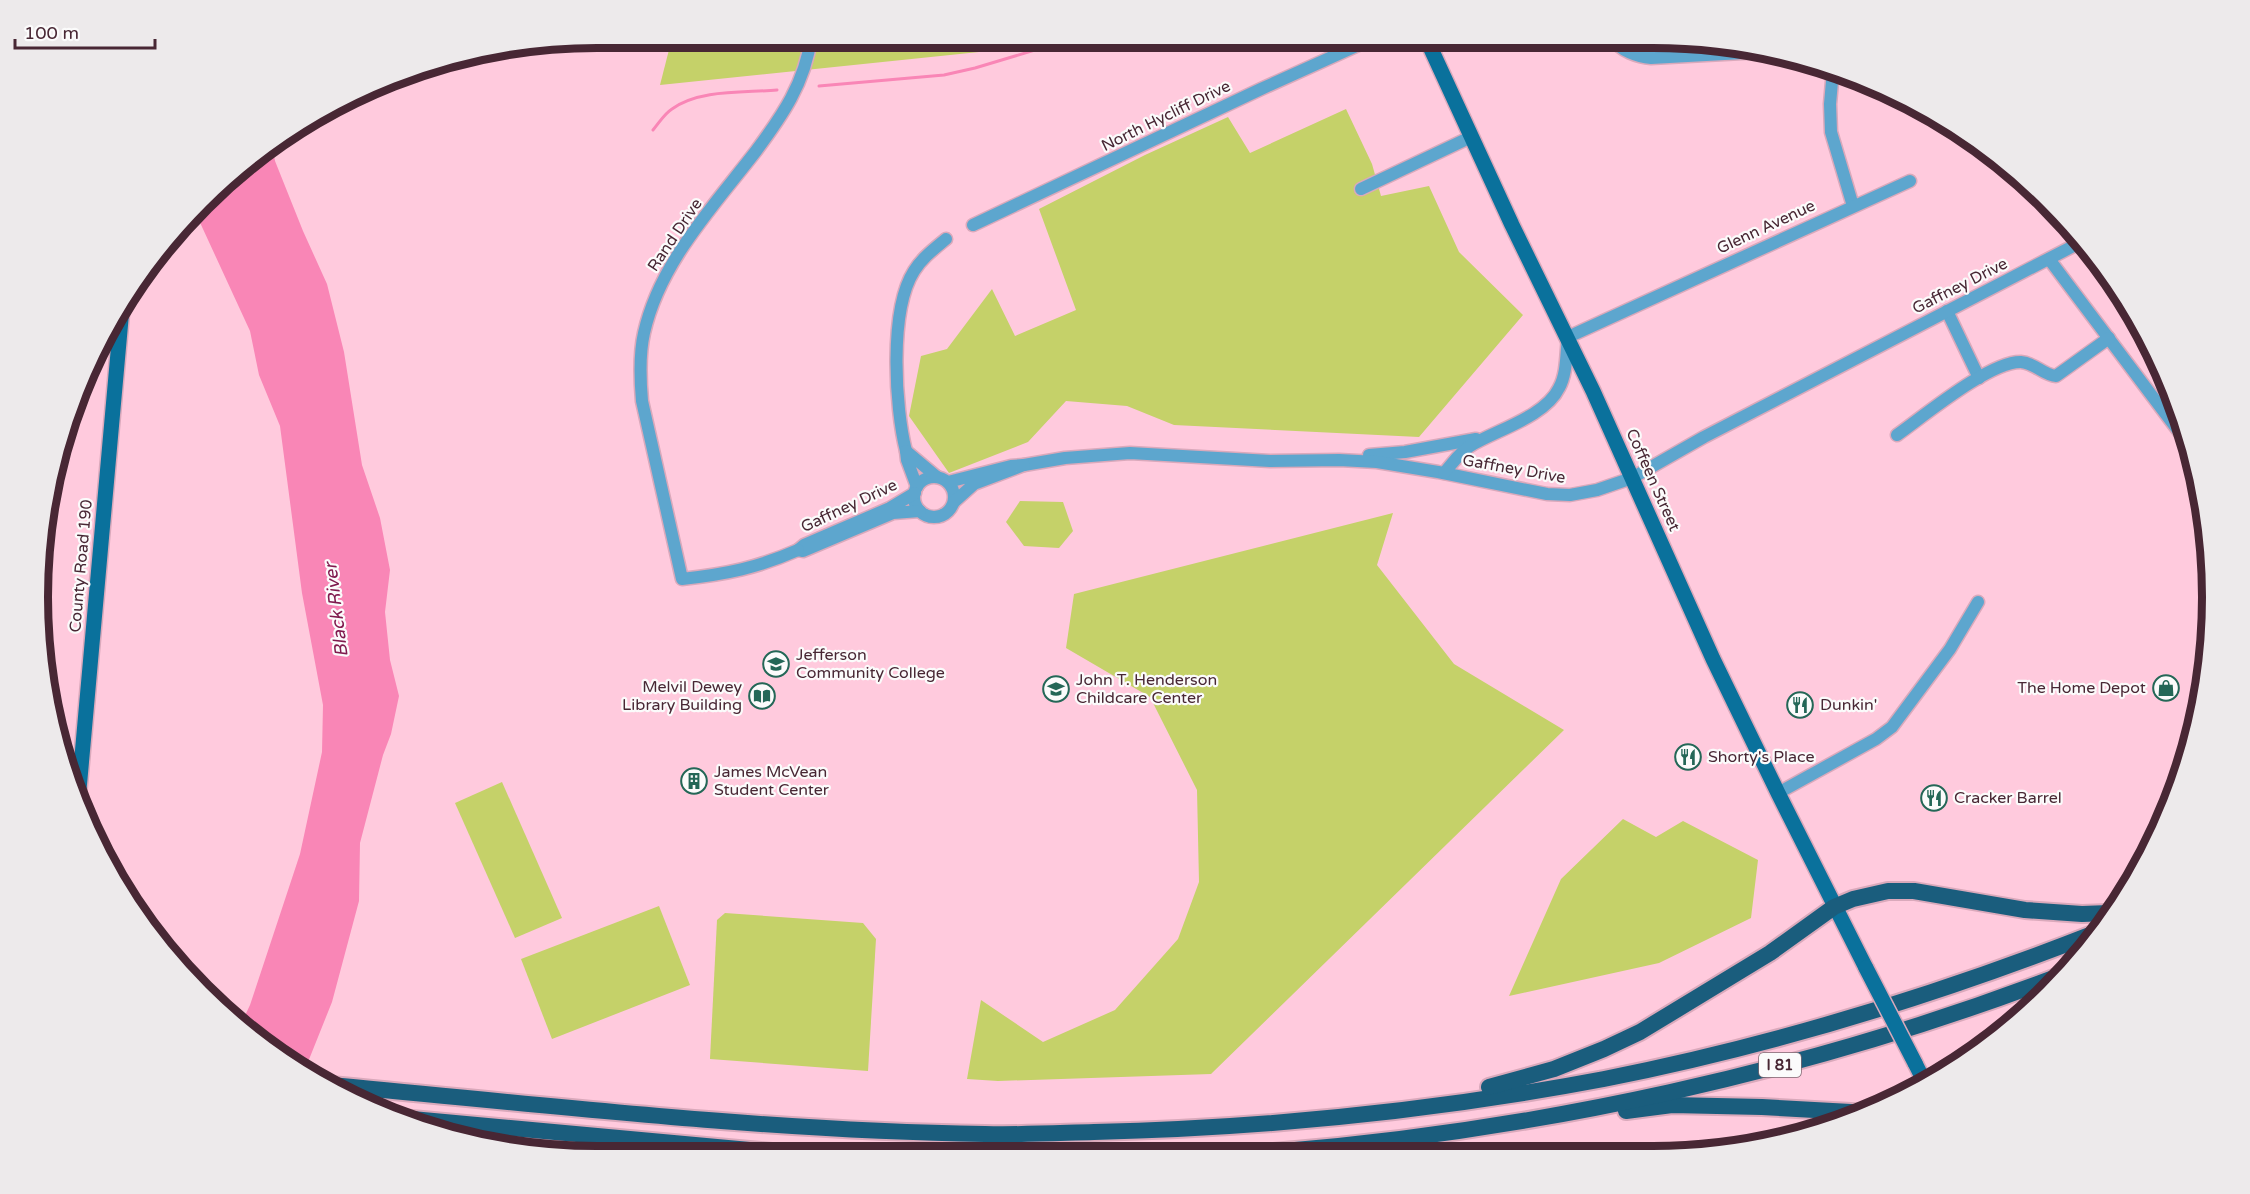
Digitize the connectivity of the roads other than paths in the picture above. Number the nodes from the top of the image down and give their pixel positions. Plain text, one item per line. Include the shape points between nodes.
1 (810, 48) edge
2 (1352, 48) edge
3 (1431, 48) edge
4 (1621, 48) edge
5 (1729, 54) edge
6 (1832, 78) edge
7 (1471, 137) junction
8 (1910, 181) dead end
9 (1361, 189) dead end
10 (1853, 206) junction
11 (973, 225) dead end
12 (946, 239) dead end
13 (2075, 245) edge
14 (2049, 259) junction
15 (1947, 311) junction
16 (121, 324) edge
17 (1568, 338) junction
18 (2109, 338) junction
19 (1979, 378) junction
20 (2174, 425) edge
21 (1897, 435) dead end
22 (1489, 436) junction
23 (906, 451) junction
24 (1339, 460) junction
25 (1024, 465) junction
26 (1444, 473) junction
27 (1632, 478) junction
28 (942, 480) junction
29 (916, 490) junction
30 (954, 502) junction
31 (920, 511) junction
32 (798, 550) junction
33 (682, 579) joint
34 (1978, 602) dead end
35 (80, 780) edge
36 (1778, 793) junction
37 (1834, 907) junction
38 (2101, 913) edge
39 (2084, 937) edge
40 (2045, 981) edge
41 (1921, 1076) edge
42 (350, 1087) edge
43 (1415, 1108) junction
44 (1843, 1112) edge
45 (435, 1121) edge
46 (1488, 1126) junction
47 (706, 1146) edge
48 (1328, 1146) edge

1 - 33 street, Rand Drive via 797,89 782,116 666,273 644,334 642,401
2 - 11 street, North Hycliff Drive
3 - 7 main road, Coffeen Street
4 - 5 street via 1651,58
6 - 10 street via 1831,132
7 - 9 street
7 - 17 main road, Coffeen Street
8 - 10 street, Glenn Avenue
10 - 17 street, Glenn Avenue
12 - 23 street via 913,272 901,304 899,421
13 - 14 street, Gaffney Drive
14 - 15 street, Gaffney Drive
14 - 18 street
15 - 19 street
15 - 27 street, Gaffney Drive
16 - 35 main road, County Road 190
17 - 22 street via 1560,388 1550,401
17 - 27 main road, Coffeen Street
18 - 19 street via 2056,376 2021,362 2006,364
18 - 20 street
19 - 21 street
22 - 24 street
22 - 26 street via 1468,447
23 - 28 street
23 - 29 street
24 - 25 street, Gaffney Drive via 1270,461 1130,453
24 - 26 street, Gaffney Drive
25 - 28 street, Gaffney Drive
25 - 30 street, Gaffney Drive via 974,484
26 - 27 street, Gaffney Drive via 1558,495 1597,490
27 - 36 main road, Coffeen Street
28 - 29 street via 926,479
28 - 30 street via 954,492
29 - 31 street
29 - 32 street, Gaffney Drive via 900,503
30 - 31 street via 939,516
31 - 32 street, Gaffney Drive via 893,513
32 - 33 street, Gaffney Drive via 753,567
34 - 36 street via 1950,649 1892,727
36 - 37 main road, Coffeen Street
37 - 38 highway via 1888,891 1914,891 2025,910
37 - 41 main road, Coffeen Street, bridge
37 - 43 highway via 1712,989 1604,1049 1544,1072
39 - 43 highway, I 81 via 1963,981 1771,1040 1603,1079
40 - 46 highway, I 81 via 1947,1016 1781,1065 1665,1093
42 - 43 highway, I 81 via 822,1128 988,1134 1263,1125
44 - 46 highway via 1672,1106 1533,1126
45 - 47 highway
46 - 48 highway, I 81

